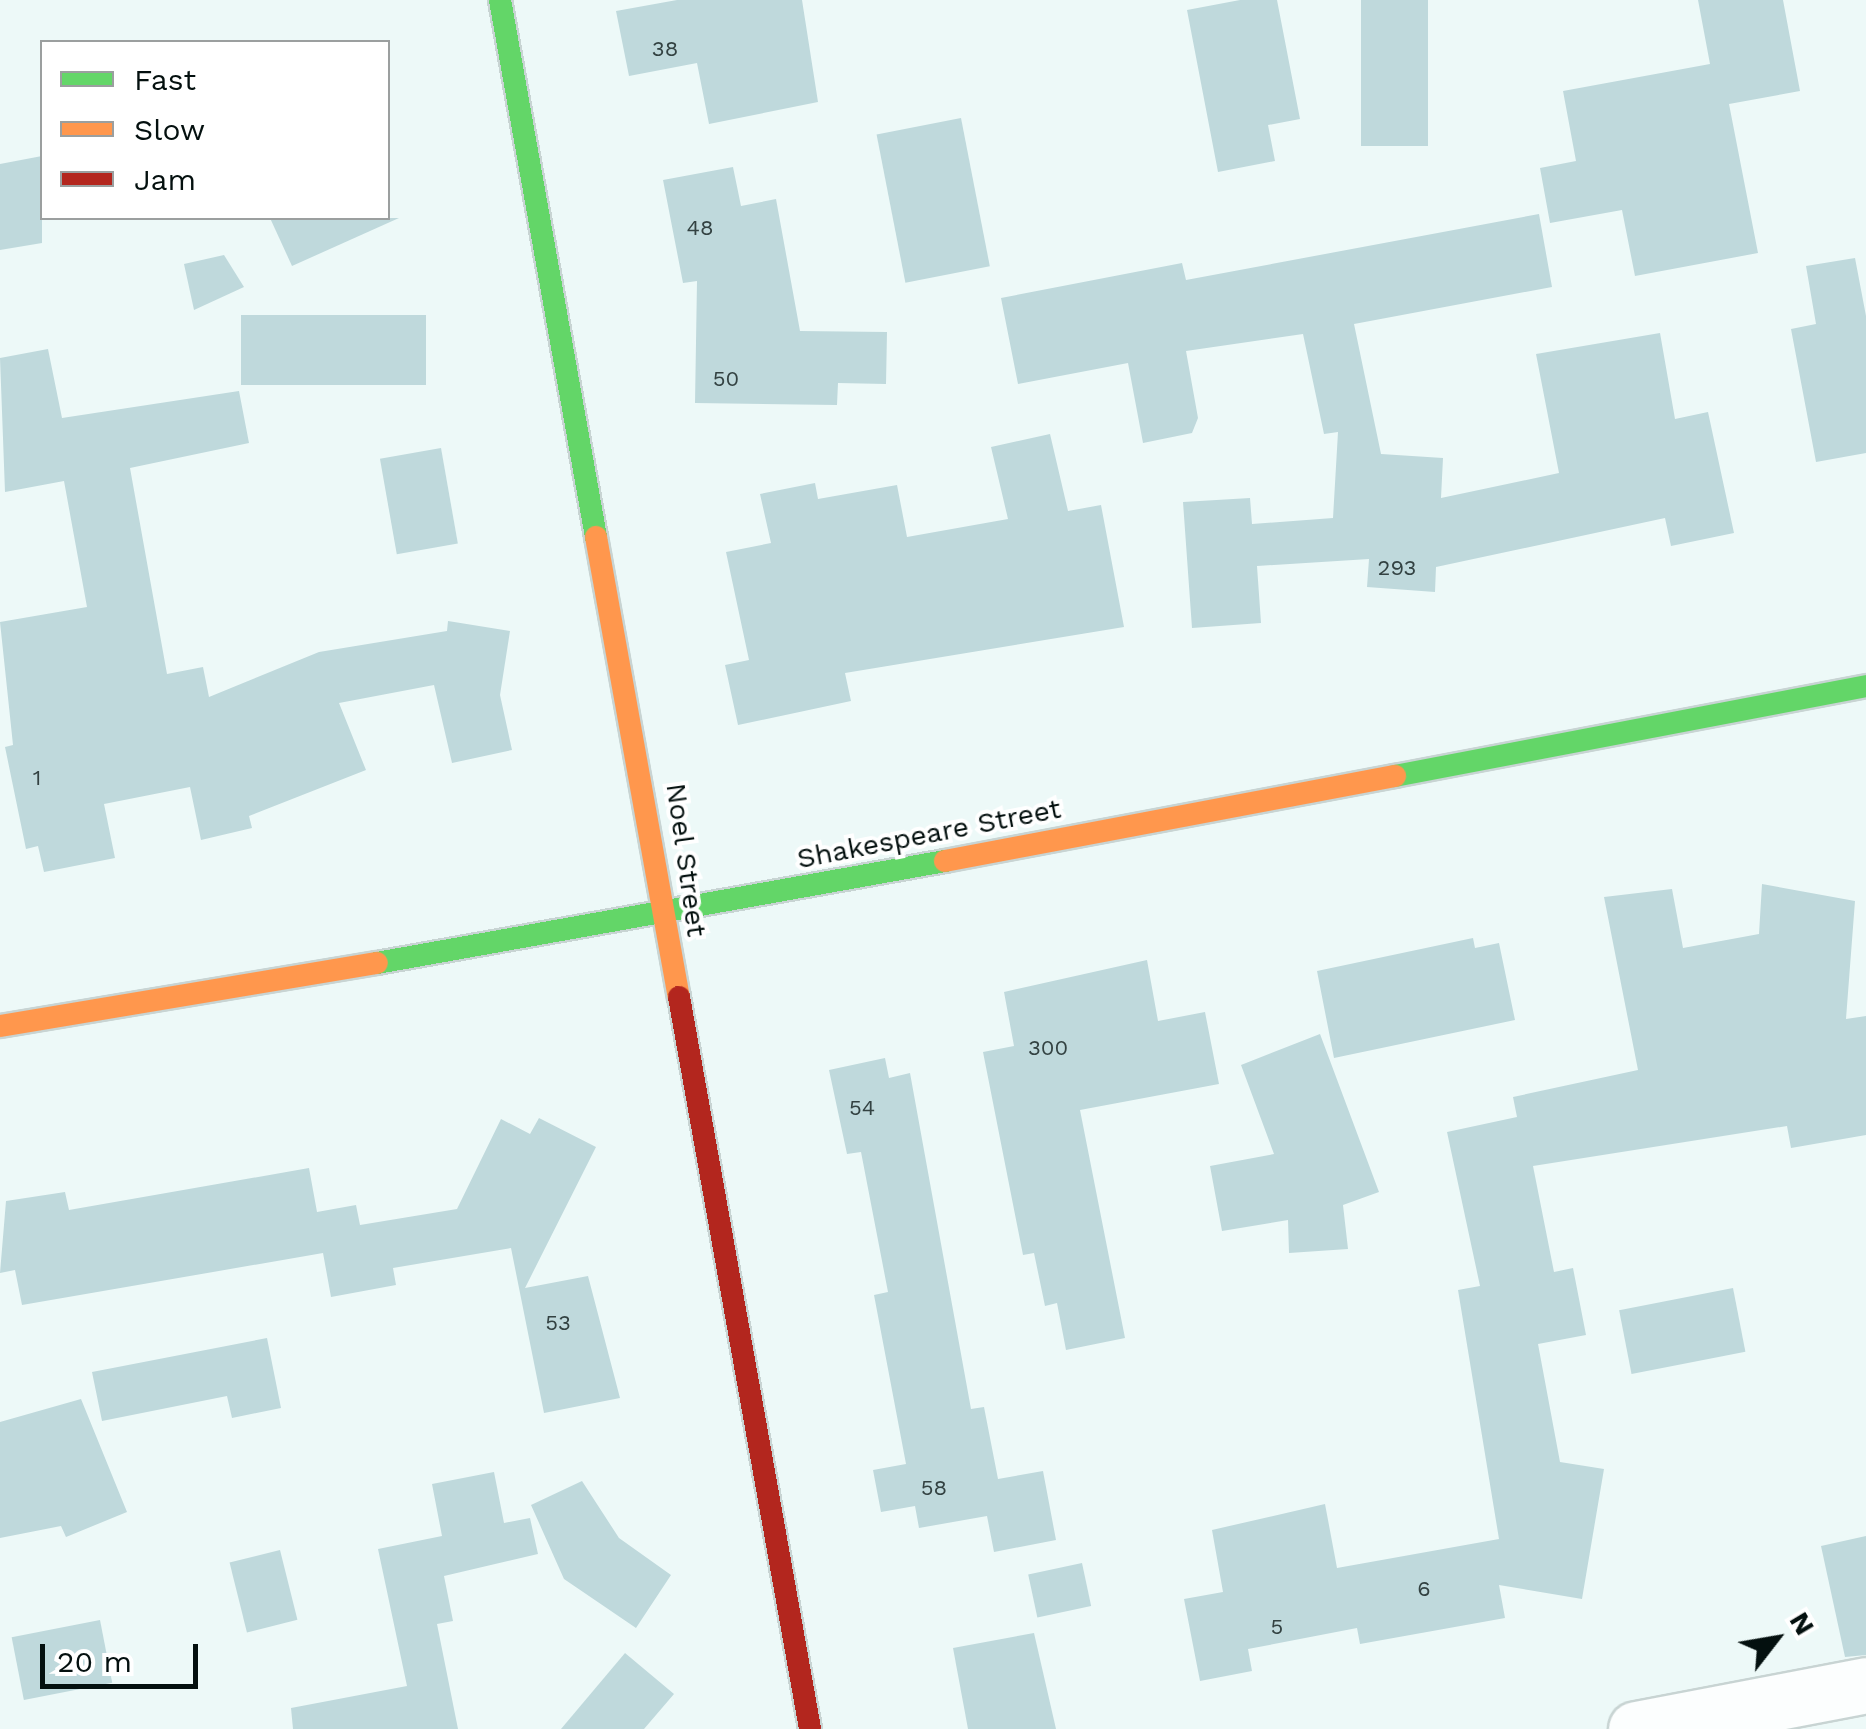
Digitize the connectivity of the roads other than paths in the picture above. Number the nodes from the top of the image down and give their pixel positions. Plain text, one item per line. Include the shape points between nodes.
1 (500, 0) edge
2 (1866, 686) edge
3 (664, 914) junction
4 (0, 1026) edge
5 (1866, 1686) edge
6 (810, 1729) edge
7 (1636, 1729) edge

1 - 3 street, Noel Street
2 - 3 street, Shakespeare Street
3 - 4 street, Shakespeare Street
3 - 6 street, Noel Street
5 - 7 street

